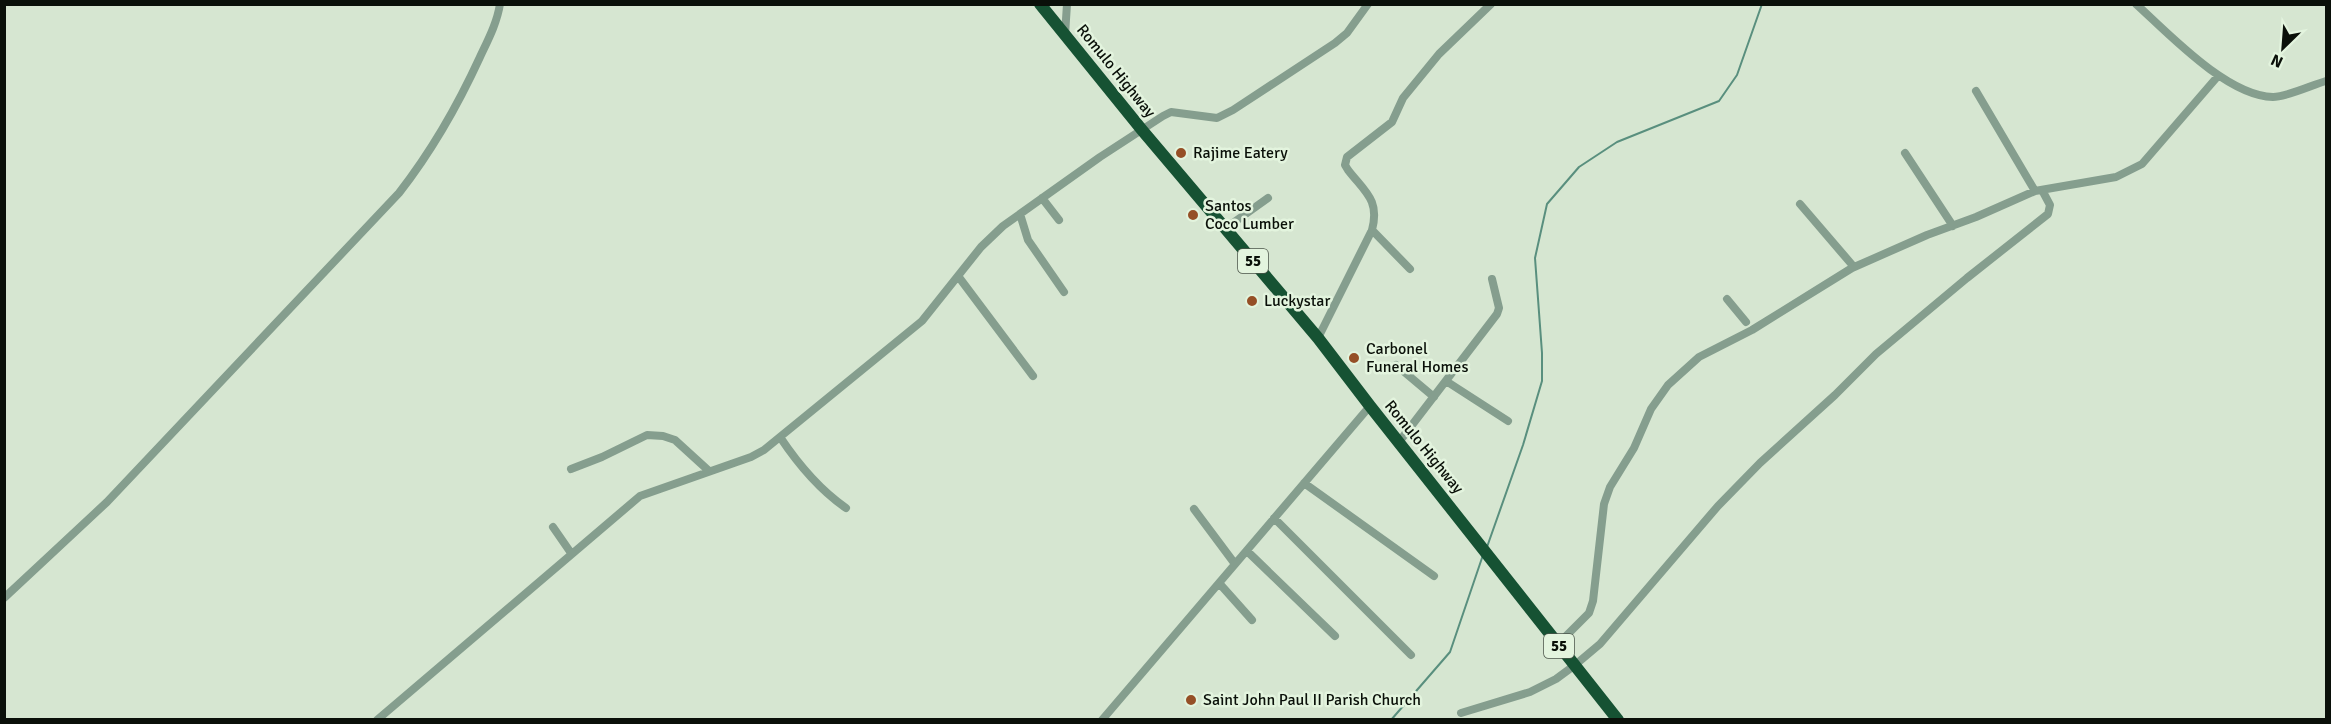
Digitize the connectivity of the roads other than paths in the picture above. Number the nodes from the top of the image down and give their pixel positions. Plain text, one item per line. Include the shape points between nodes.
1 (500, 4) edge
2 (1040, 4) edge
3 (1067, 4) edge
4 (1368, 4) edge
5 (1491, 4) edge
6 (2136, 4) edge
7 (1065, 35) junction
8 (2218, 76) junction
9 (2326, 81) edge
10 (1976, 91) dead end
11 (1142, 130) junction
12 (1905, 153) dead end
13 (2038, 190) junction
14 (1042, 198) junction
15 (1268, 198) dead end
16 (1800, 204) dead end
17 (1020, 214) junction
18 (1059, 219) dead end
19 (1953, 226) junction
20 (1226, 228) junction
21 (1372, 230) junction
22 (1854, 267) junction
23 (1410, 269) dead end
24 (958, 276) junction
25 (1492, 279) dead end
26 (1064, 292) dead end
27 (1726, 299) dead end
28 (1749, 326) junction
29 (1318, 338) junction
30 (1396, 365) dead end
31 (1033, 376) dead end
32 (1446, 381) junction
33 (1434, 397) junction
34 (1370, 406) junction
35 (1509, 421) dead end
36 (780, 437) junction
37 (1399, 442) junction
38 (571, 469) dead end
39 (709, 471) junction
40 (1304, 483) junction
41 (846, 508) dead end
42 (1194, 509) dead end
43 (1274, 518) junction
44 (553, 527) dead end
45 (1247, 551) junction
46 (571, 553) junction
47 (1235, 564) junction
48 (1434, 576) dead end
49 (1219, 583) junction
50 (4, 598) edge
51 (1252, 620) dead end
52 (1335, 636) dead end
53 (1558, 644) junction
54 (1411, 655) dead end
55 (1575, 665) junction
56 (1461, 714) dead end
57 (376, 720) edge
58 (1102, 720) edge
59 (1618, 720) edge

1 - 50 street via 472,74 424,159 399,193 115,494
2 - 7 highway, Romulo Highway / 55
3 - 7 street
4 - 11 street via 1335,43 1233,110 1217,118 1171,112
5 - 21 street via 1439,54 1403,98 1392,122 1347,157 1348,170 1372,200 1376,216
6 - 8 street
7 - 11 highway, Romulo Highway / 55
8 - 9 street via 2259,95 2276,97
8 - 13 street via 2142,164 2116,177
10 - 13 street
11 - 14 street
11 - 20 highway, Romulo Highway / 55
12 - 19 street
13 - 19 street
13 - 55 street via 2050,205 2048,214 1886,346 1760,463 1710,514 1600,644
14 - 17 street
14 - 18 street
15 - 20 street
16 - 22 street
17 - 24 street via 990,238
17 - 26 street via 1028,240
19 - 22 street
20 - 29 highway, Romulo Highway / 55
21 - 23 street
21 - 29 street
22 - 28 street
24 - 31 street
24 - 36 street via 922,321
25 - 32 street via 1500,308
27 - 28 street
28 - 53 street via 1700,357 1668,385 1651,409 1604,504 1589,613
29 - 34 highway, Romulo Highway / 55
30 - 33 street
32 - 33 street
32 - 35 street
33 - 37 street
34 - 37 highway, Romulo Highway / 55
34 - 40 street
36 - 39 street via 758,454
36 - 41 street via 791,455
37 - 53 highway, Romulo Highway / 55
38 - 39 street via 646,435 675,440
39 - 46 street via 640,496
40 - 43 street
40 - 48 street
42 - 47 street
43 - 45 street
43 - 54 street
44 - 46 street
45 - 47 street
45 - 52 street
46 - 57 street
47 - 49 street
49 - 51 street
49 - 58 street
53 - 55 highway, Romulo Highway / 55
55 - 56 street via 1556,680 1530,692
55 - 59 highway, Romulo Highway / 55

